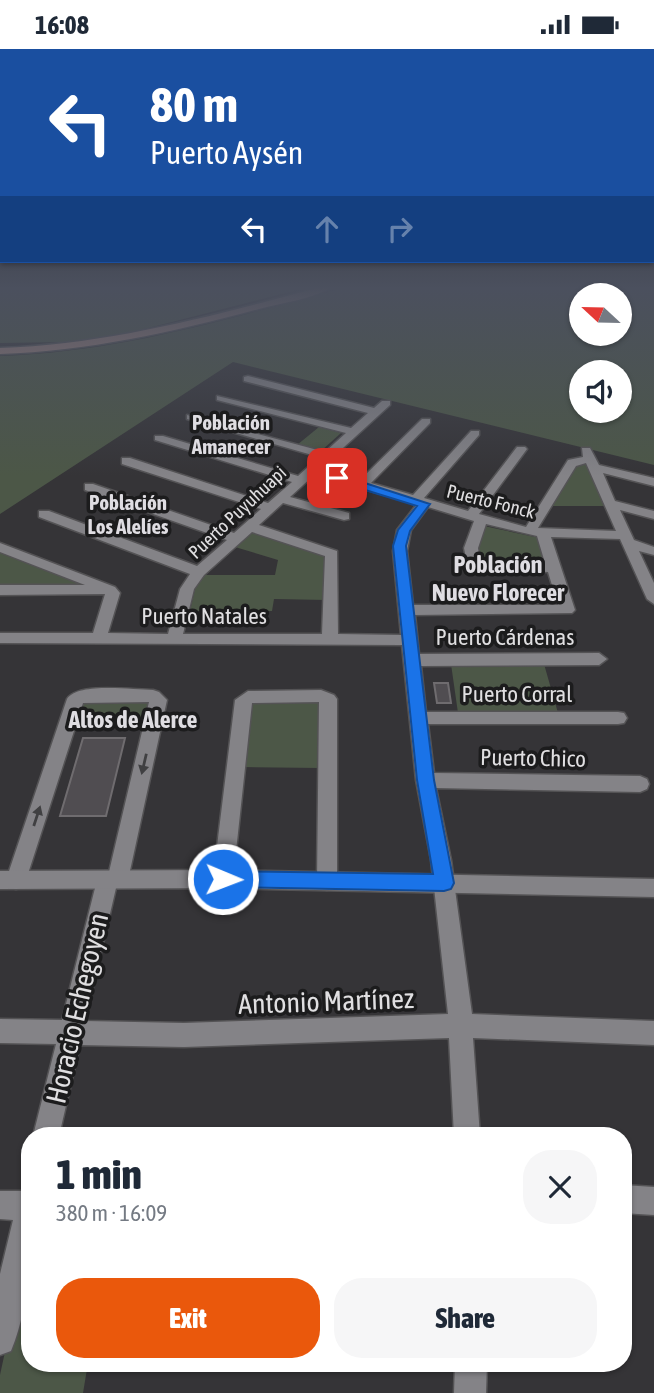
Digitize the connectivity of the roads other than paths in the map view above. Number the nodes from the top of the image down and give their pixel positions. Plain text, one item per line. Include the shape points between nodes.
1 (248, 379) dead end
2 (221, 398) dead end
3 (191, 417) dead end
4 (426, 421) dead end
5 (353, 432) junction
6 (475, 433) dead end
7 (159, 438) dead end
8 (521, 449) dead end
9 (327, 456) junction
10 (590, 459) junction
11 (126, 461) dead end
12 (311, 470) junction
13 (299, 480) junction
14 (654, 482) edge
15 (362, 485) junction
16 (89, 487) dead end
17 (275, 502) junction
18 (419, 503) junction
19 (610, 503) junction
20 (44, 514) dead end
21 (654, 515) edge
22 (344, 516) dead end
23 (475, 519) junction
24 (248, 526) junction
25 (536, 532) junction
26 (235, 538) junction
27 (626, 539) junction
28 (0, 547) edge
29 (654, 551) edge
30 (555, 568) junction
31 (199, 572) junction
32 (0, 590) edge
33 (110, 590) junction
34 (654, 599) edge
35 (405, 610) junction
36 (0, 638) edge
37 (99, 638) junction
38 (174, 639) junction
39 (330, 640) junction
40 (408, 640) junction
41 (599, 659) dead end
42 (410, 660) junction
43 (417, 718) junction
44 (618, 718) dead end
45 (425, 780) junction
46 (640, 784) dead end
47 (223, 879) junction
48 (8, 880) edge
49 (112, 880) junction
50 (327, 881) junction
51 (444, 883) junction
52 (654, 888) edge
53 (461, 1026) junction
54 (0, 1031) edge
55 (71, 1033) junction
56 (654, 1033) edge
57 (48, 1127) edge
58 (467, 1127) edge
59 (632, 1200) edge
60 (654, 1201) edge
61 (0, 1205) edge
62 (21, 1206) edge
63 (21, 1247) edge
64 (0, 1340) edge
65 (471, 1372) edge
66 (470, 1393) edge

1 - 5 street, Puerto Puyuhuapi via 381,407
2 - 5 street
3 - 9 street
4 - 15 street
5 - 9 street, Puerto Puyuhuapi
6 - 18 street
7 - 13 street
8 - 23 street
9 - 12 street, Puerto Puyuhuapi
10 - 14 street
10 - 19 street
10 - 25 street via 572,463
11 - 17 street
12 - 13 street, Puerto Puyuhuapi
12 - 15 street, Puerto Fonck
13 - 17 street, Puerto Puyuhuapi
15 - 18 street, Puerto Fonck
16 - 26 street
17 - 22 street
17 - 24 street, Puerto Puyuhuapi
18 - 23 street, Puerto Fonck
18 - 35 street via 400,540
19 - 21 street
19 - 27 street
20 - 31 street
23 - 25 street, Puerto Fonck
23 - 30 street via 473,565
24 - 26 street, Puerto Puyuhuapi
24 - 39 street via 332,554
25 - 27 street, Puerto Fonck
25 - 30 street
26 - 31 street, Puerto Puyuhuapi
27 - 29 street
27 - 34 street
28 - 33 street
30 - 35 street via 568,608 565,611
31 - 38 street, Puerto Puyuhuapi via 187,589
32 - 33 street
33 - 37 street via 113,593
35 - 40 street
36 - 37 street, Puerto Natales
37 - 38 street, Puerto Natales
38 - 39 street, Puerto Natales
39 - 40 street, Puerto Natales
40 - 42 street
41 - 42 street, Puerto Cárdenas
42 - 43 street
43 - 44 street, Puerto Corral
43 - 45 street
45 - 46 street, Puerto Chico
45 - 51 street
47 - 49 street
47 - 50 street
47 - 50 street via 244,700 326,696
48 - 49 street
48 -> 49 street, Horacio Echegoyen via 76,699 83,695 157,697
49 - 55 street, Horacio Echegoyen
50 - 51 street
51 - 52 street
51 - 53 street
53 - 55 street, Antonio Martínez via 184,1035
53 - 56 street, Antonio Martínez
53 - 58 street
54 - 55 street, Antonio Martínez
55 - 57 street, Horacio Echegoyen
59 - 60 street
61 - 62 street
63 - 64 street
65 - 66 street

